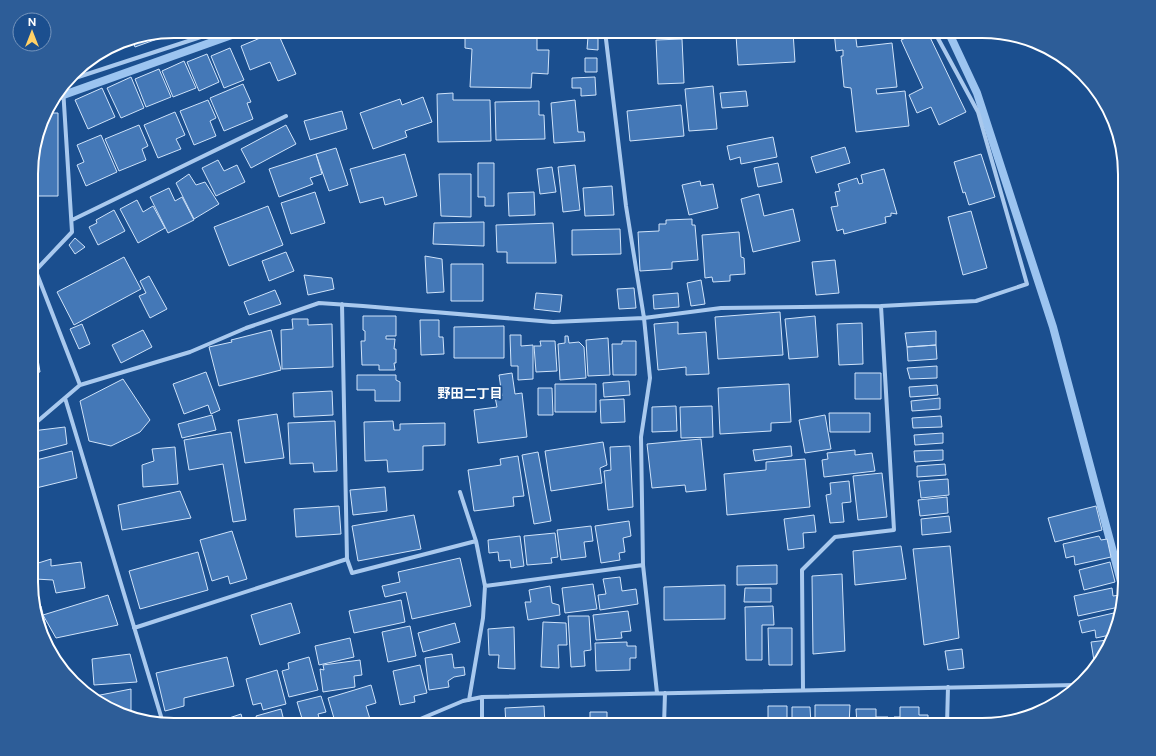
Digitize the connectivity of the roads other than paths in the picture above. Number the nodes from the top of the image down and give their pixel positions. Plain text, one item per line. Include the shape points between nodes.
1 (198, 38) edge
2 (606, 38) edge
3 (938, 38) edge
4 (79, 77) edge
5 (63, 95) edge
6 (286, 116) dead end
7 (72, 220) junction
8 (38, 268) edge
9 (38, 275) edge
10 (342, 304) junction
11 (881, 306) junction
12 (644, 318) junction
13 (80, 385) junction
14 (65, 398) junction
15 (38, 421) edge
16 (460, 492) dead end
17 (476, 541) junction
18 (347, 559) junction
19 (643, 564) junction
20 (485, 586) junction
21 (134, 628) junction
22 (1070, 685) edge
23 (948, 687) junction
24 (803, 690) junction
25 (657, 693) junction
26 (665, 693) junction
27 (482, 697) junction
28 (469, 700) junction
29 (161, 717) edge
30 (423, 718) edge
31 (482, 718) edge
32 (664, 718) edge
33 (947, 718) edge

1 - 4 street
2 - 12 street via 626,206
3 - 11 street via 978,112 1027,284 976,301
5 - 7 street
6 - 7 street
7 - 8 street via 72,232
9 - 13 street
10 - 12 street via 553,322
10 - 13 street via 319,303 246,328 190,352
10 - 18 street
11 - 12 street via 721,308
11 - 24 street via 894,530 834,537 802,570
12 - 19 street via 650,378 641,437
13 - 14 street
14 - 15 street
14 - 21 street
16 - 17 street
17 - 18 street via 352,573
17 - 20 street
18 - 21 street
19 - 20 street
19 - 25 street
20 - 28 street via 483,618
21 - 29 street
22 - 23 street
23 - 24 street
23 - 33 street
24 - 26 street
25 - 26 street
25 - 27 street
26 - 32 street
27 - 28 street
27 - 31 street
28 - 30 street

